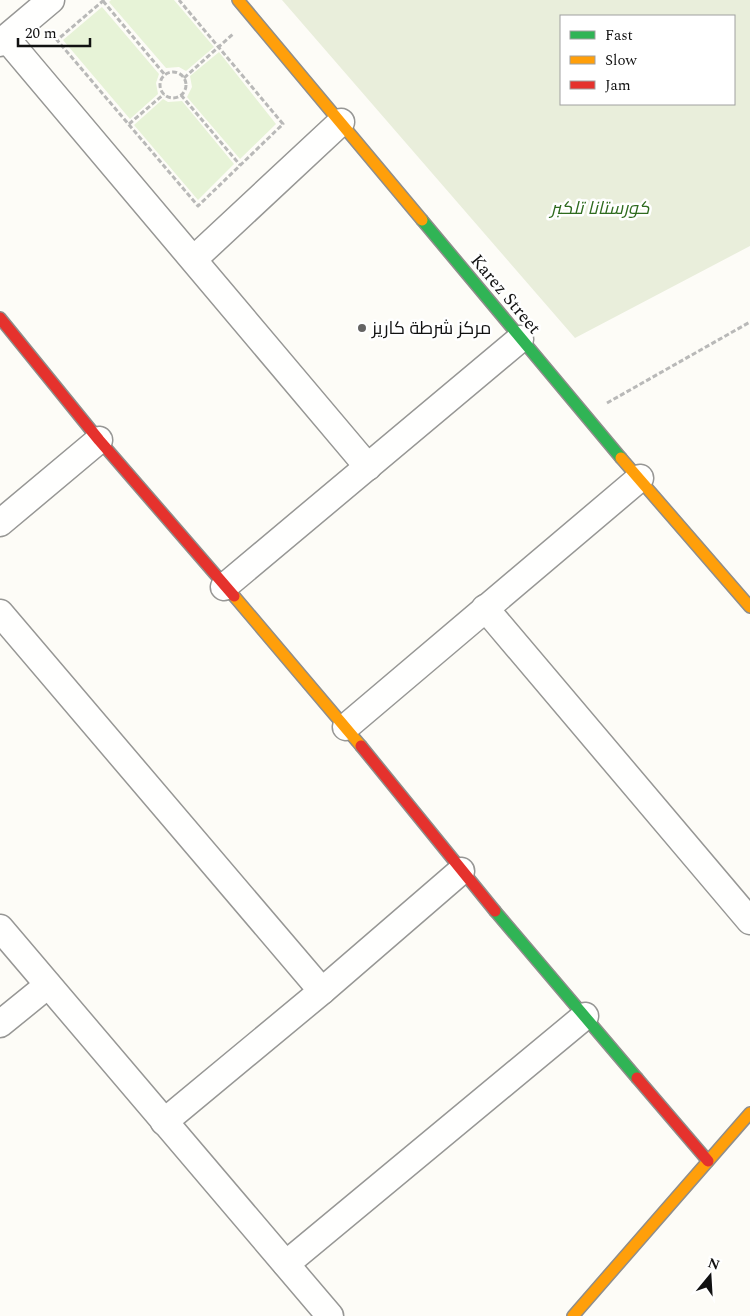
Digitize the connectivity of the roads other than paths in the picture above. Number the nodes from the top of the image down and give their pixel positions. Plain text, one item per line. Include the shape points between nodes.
1 (51, 0) edge
2 (238, 0) edge
3 (3, 41) edge
4 (341, 122) junction
5 (194, 259) junction
6 (0, 318) edge
7 (520, 339) junction
8 (99, 440) junction
9 (368, 467) junction
10 (640, 478) junction
11 (0, 524) edge
12 (224, 587) junction
13 (750, 607) edge
14 (485, 608) junction
15 (0, 613) edge
16 (346, 727) junction
17 (461, 871) junction
18 (750, 921) edge
19 (0, 928) edge
20 (48, 985) junction
21 (322, 991) junction
22 (585, 1016) junction
23 (0, 1024) edge
24 (750, 1113) edge
25 (164, 1122) junction
26 (708, 1160) junction
27 (286, 1264) junction
28 (330, 1316) edge
29 (573, 1316) edge

1 - 3 street
2 - 4 street, Karez Street
3 - 5 street
4 - 5 street
4 - 7 street, Karez Street
5 - 9 street
6 - 8 street
7 - 9 street
7 - 10 street, Karez Street
8 - 11 street
8 - 12 street
9 - 12 street
10 - 13 street, Karez Street
10 - 14 street
12 - 16 street
14 - 16 street
14 - 18 street
15 - 21 street
16 - 17 street
17 - 21 street
17 - 22 street
19 - 20 street
20 - 23 street
20 - 25 street
21 - 25 street
22 - 26 street
22 - 27 street
24 - 26 street
25 - 27 street
26 - 29 street
27 - 28 street

